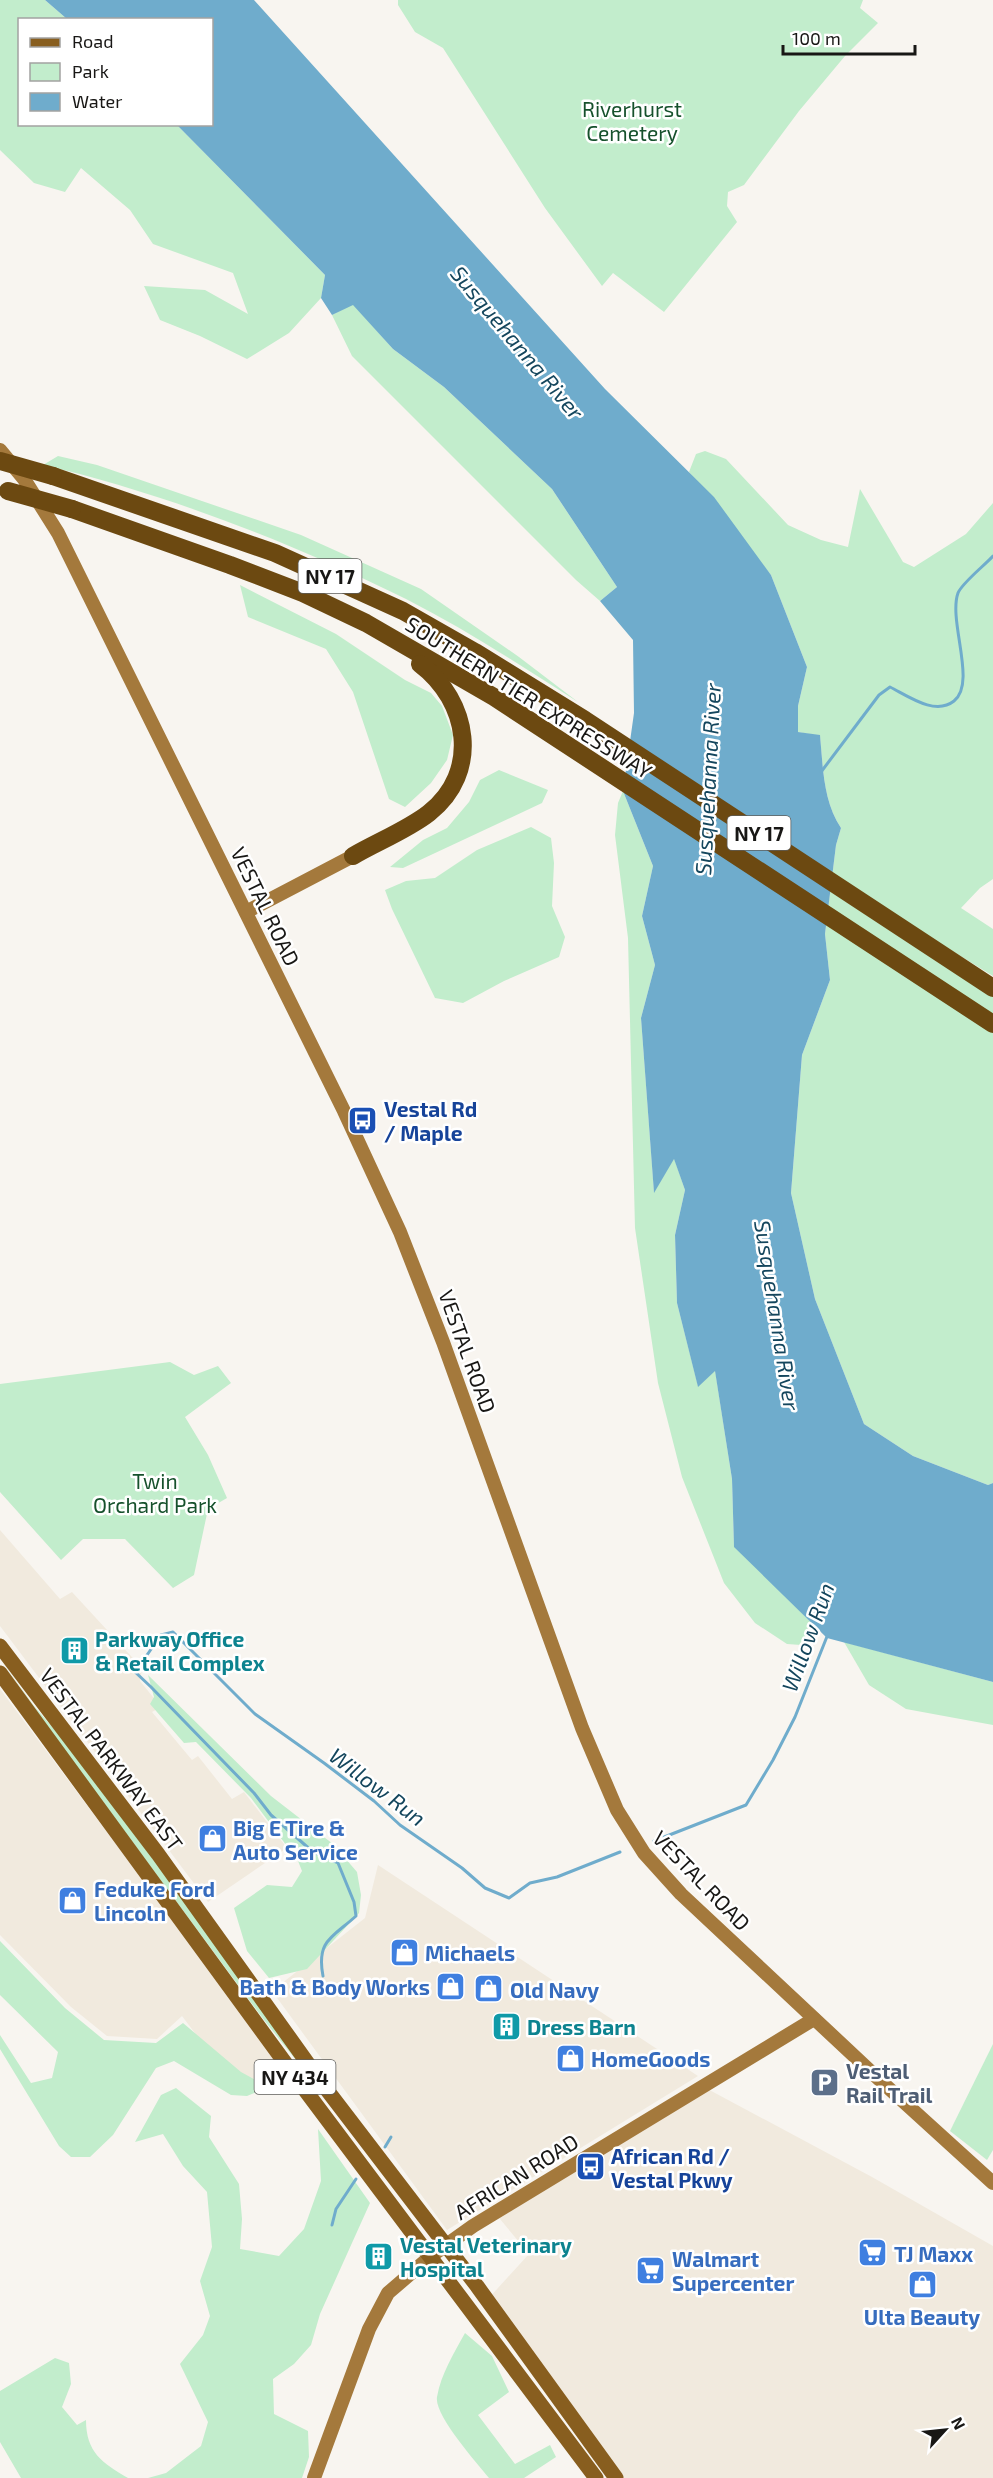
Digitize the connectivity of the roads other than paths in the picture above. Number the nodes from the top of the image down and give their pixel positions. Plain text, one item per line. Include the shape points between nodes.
1 (0, 450) edge
2 (0, 461) edge
3 (4, 490) edge
4 (366, 623) junction
5 (352, 856) joint
6 (246, 912) junction
7 (993, 988) edge
8 (993, 1024) edge
9 (0, 1646) edge
10 (0, 1672) edge
11 (814, 2019) junction
12 (993, 2183) edge
13 (446, 2245) junction
14 (431, 2256) junction
15 (314, 2478) edge
16 (596, 2478) edge
17 (616, 2478) edge

1 - 6 street, VESTAL ROAD via 24,478 58,533
2 - 7 highway, SOUTHERN TIER EXPRESSWAY / NY 17, bridge via 275,553 350,585 441,632 585,720
3 - 4 highway, SOUTHERN TIER EXPRESSWAY / NY 17, bridge via 72,509 230,564
4 - 5 highway via 444,685 459,715 463,746 455,780 428,814
4 - 8 highway, SOUTHERN TIER EXPRESSWAY / NY 17 via 494,697
5 - 6 street
6 - 11 street, VESTAL ROAD via 358,1139 403,1240 582,1728 613,1802 635,1841 667,1880
9 - 13 main road, VESTAL PARKWAY EAST / NY 434
10 - 14 main road, VESTAL PARKWAY EAST / NY 434
11 - 12 street, VESTAL ROAD
11 - 13 street, AFRICAN ROAD
13 - 14 street, AFRICAN ROAD
13 - 17 main road, VESTAL PARKWAY EAST / NY 434
14 - 15 street, AFRICAN ROAD via 388,2293 377,2312
14 - 16 main road, VESTAL PARKWAY EAST / NY 434

